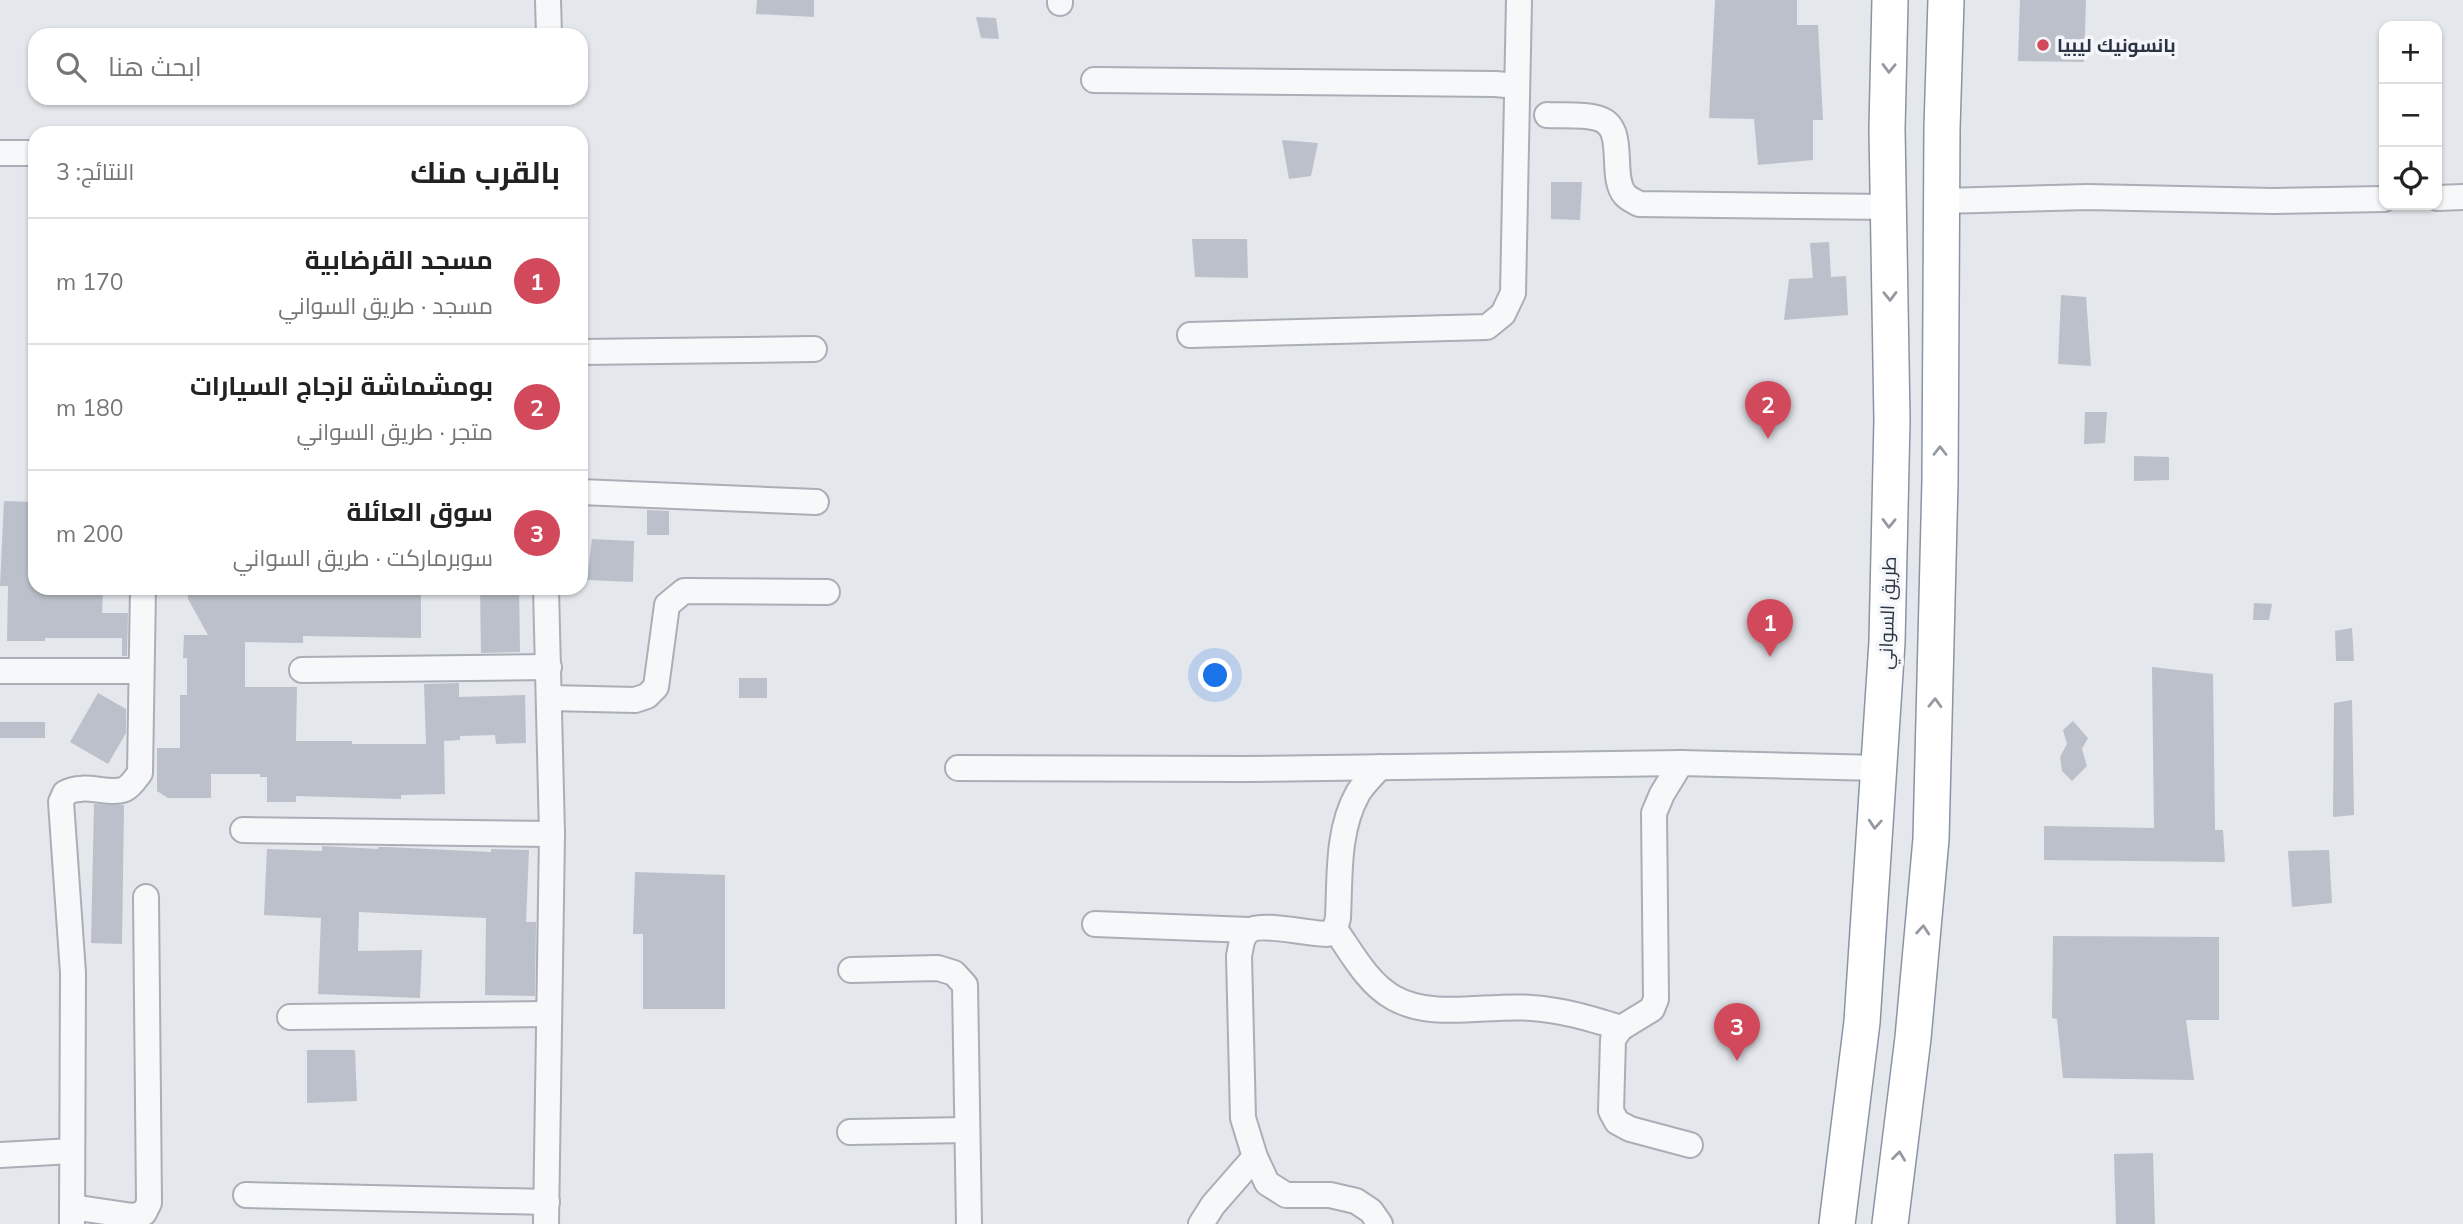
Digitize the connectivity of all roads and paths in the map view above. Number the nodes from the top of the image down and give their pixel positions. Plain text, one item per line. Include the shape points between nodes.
1 (548, 0) edge
2 (1519, 0) edge
3 (1890, 0) edge
4 (1946, 0) edge
5 (549, 28) edge
6 (1094, 80) dead end
7 (1517, 86) junction
8 (1547, 115) dead end
9 (0, 153) edge
10 (28, 153) edge
11 (2463, 197) edge
12 (2442, 198) edge
13 (2379, 199) edge
14 (1942, 201) junction
15 (1889, 208) junction
16 (1190, 335) dead end
17 (814, 349) dead end
18 (588, 352) edge
19 (588, 492) edge
20 (816, 502) dead end
21 (827, 592) dead end
22 (143, 595) edge
23 (546, 595) edge
24 (549, 667) junction
25 (302, 670) dead end
26 (0, 671) edge
27 (140, 671) junction
28 (550, 698) junction
29 (1681, 763) junction
30 (1380, 767) junction
31 (958, 768) dead end
32 (1878, 768) junction
33 (243, 830) dead end
34 (552, 834) junction
35 (146, 897) dead end
36 (1095, 924) dead end
37 (1335, 929) junction
38 (1249, 930) junction
39 (851, 970) dead end
40 (548, 1014) junction
41 (290, 1017) dead end
42 (1621, 1027) junction
43 (967, 1130) junction
44 (850, 1132) dead end
45 (1690, 1145) dead end
46 (72, 1151) junction
47 (0, 1155) edge
48 (1255, 1157) junction
49 (246, 1195) dead end
50 (547, 1213) edge
51 (72, 1215) edge
52 (969, 1224) edge
53 (1201, 1224) edge
54 (1380, 1224) edge
55 (1837, 1224) edge
56 (1890, 1224) edge

1 - 5 street
2 - 7 street
3 -> 15 highway, طريق السواني
4 - 14 highway
6 - 7 street
7 - 16 street via 1513,293 1503,314 1487,327
8 - 15 street via 1606,122 1614,133 1620,187 1639,204
9 - 10 street
11 - 12 street
13 - 14 street
56 -> 14 highway via 1931,839
15 -> 32 highway, طريق السواني via 1892,420 1887,642
17 - 18 street
19 - 20 street
21 - 28 street via 684,591 667,605 656,687 647,696 635,700
22 - 27 street
23 - 24 street
24 - 25 street
24 - 28 street
26 - 27 street
27 - 46 street via 140,773 126,788 74,788 61,802 73,973
28 - 34 street
29 - 30 street
29 - 32 street
29 - 42 street via 1654,813 1656,999 1648,1013
30 - 31 street
30 - 37 street via 1358,793 1341,844
32 -> 55 highway, طريق السواني via 1862,1022
33 - 34 street
34 - 40 street
35 - 51 street via 149,1203 144,1213 133,1216
36 - 38 street
37 - 38 street via 1327,934 1260,927
37 - 42 street via 1369,976 1391,997 1408,1005 1428,1009 1531,1008
38 - 48 street via 1239,956 1242,1118
39 - 43 street via 939,968 954,973 965,985
40 - 41 street
40 - 50 street
42 - 45 street via 1613,1039 1611,1111 1617,1122
43 - 44 street
43 - 52 street
46 - 47 street
46 - 51 street
48 - 53 street
48 - 54 street via 1267,1183 1286,1195 1330,1195 1356,1201
49 - 50 street

